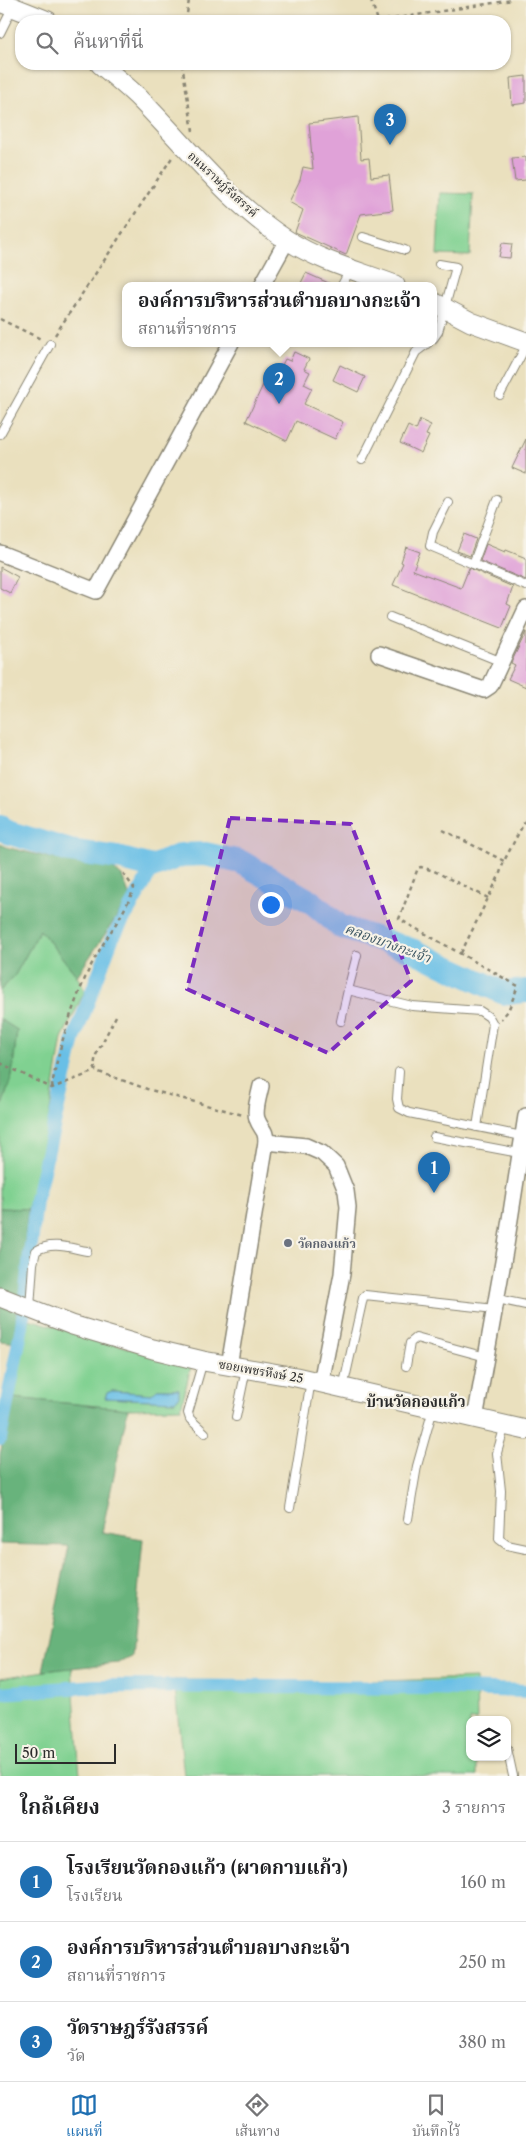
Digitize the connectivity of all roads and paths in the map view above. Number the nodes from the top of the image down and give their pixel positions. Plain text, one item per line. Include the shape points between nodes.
1 (189, 0) edge
2 (371, 0) edge
3 (512, 0) edge
4 (6, 4) edge
5 (33, 15) edge
6 (187, 15) edge
7 (377, 15) edge
8 (417, 15) edge
9 (0, 33) edge
10 (107, 70) edge
11 (183, 70) edge
12 (180, 144) junction
13 (364, 237) dead end
14 (287, 240) junction
15 (404, 250) dead end
16 (439, 264) dead end
17 (346, 278) edge
18 (264, 282) edge
19 (374, 282) edge
20 (439, 306) edge
21 (0, 319) edge
22 (437, 333) edge
23 (526, 342) edge
24 (50, 344) junction
25 (526, 346) edge
26 (229, 347) edge
27 (423, 347) edge
28 (500, 395) dead end
29 (0, 434) edge
30 (362, 460) dead end
31 (497, 500) dead end
32 (448, 502) dead end
33 (0, 553) edge
34 (473, 564) junction
35 (526, 586) edge
36 (526, 609) edge
37 (390, 617) dead end
38 (380, 654) dead end
39 (502, 662) junction
40 (526, 819) edge
41 (443, 830) dead end
42 (504, 861) junction
43 (123, 874) dead end
44 (488, 898) junction
45 (460, 953) junction
46 (357, 955) dead end
47 (348, 990) junction
48 (508, 1011) dead end
49 (116, 1016) dead end
50 (341, 1021) dead end
51 (0, 1064) edge
52 (96, 1071) junction
53 (399, 1072) dead end
54 (261, 1086) dead end
55 (52, 1088) junction
56 (526, 1116) edge
57 (257, 1119) junction
58 (477, 1128) junction
59 (522, 1136) junction
60 (434, 1137) dead end
61 (266, 1142) junction
62 (519, 1153) junction
63 (87, 1251) dead end
64 (0, 1298) edge
65 (496, 1304) junction
66 (526, 1305) edge
67 (30, 1310) junction
68 (486, 1357) junction
69 (204, 1361) junction
70 (406, 1366) dead end
71 (237, 1368) junction
72 (316, 1382) junction
73 (343, 1388) junction
74 (433, 1408) junction
75 (236, 1417) dead end
76 (475, 1419) junction
77 (505, 1425) junction
78 (526, 1430) edge
79 (205, 1433) dead end
80 (290, 1508) dead end
81 (408, 1519) dead end
82 (526, 1550) edge
83 (510, 1761) edge
84 (513, 1776) edge

1 - 6 path
2 - 7 path
3 - 8 path
4 - 5 street
4 - 9 lane
10 - 12 street, ถนนราษฎ์รังสรรค์
11 - 12 path via 193,134
12 - 14 street, ถนนราษฎ์รังสรรค์ via 243,206
12 - 24 path
13 - 15 lane
14 - 17 street, ถนนราษฎ์รังสรรค์ via 333,264
14 - 18 street
16 - 20 lane via 456,267
17 - 19 street, ถนนราษฎ์รังสรรค์
20 - 22 lane
20 - 23 street via 471,322
21 - 24 path
24 - 29 lane
25 - 28 lane
26 - 33 street via 96,591
27 - 30 lane via 416,352
31 - 34 lane
32 - 34 lane via 433,532 430,546
34 - 35 lane
36 - 39 street
37 - 39 lane
38 - 39 street via 484,690 490,686
40 - 42 path
41 - 42 path
42 - 44 path
43 - 55 path via 134,888 128,906 94,960 76,1002 54,1069
44 - 45 path
44 - 45 path via 434,871 418,868 399,919
45 - 48 path via 518,986
46 - 47 lane
47 - 50 lane
47 - 58 lane via 412,1006 480,1011 489,1018 492,1024
49 - 52 path via 96,1055
51 - 55 path
52 - 55 path
52 - 57 path via 147,1089
53 - 58 lane via 399,1108
54 - 57 street
56 - 59 street
57 - 61 street via 266,1133
58 - 59 lane
59 - 62 street
60 - 62 lane
61 - 71 street
61 - 72 street via 306,1146 322,1153 336,1166 346,1191 348,1207 343,1264
62 - 65 street
63 - 67 lane via 57,1245 43,1246 36,1251
64 - 67 street, ซอยเพชรหึงษ์ 25
65 - 66 lane
65 - 68 street
65 - 73 lane via 366,1295 362,1298
67 - 69 street, ซอยเพชรหึงษ์ 25 via 109,1337
68 - 70 lane via 416,1338 410,1343
68 - 76 street
69 - 71 street, ซอยเพชรหึงษ์ 25
69 - 79 lane via 188,1413
71 - 72 street, ซอยเพชรหึงษ์ 25
71 - 75 lane
72 - 73 street, ซอยเพชรหึงษ์ 25
72 - 80 lane
73 - 74 street, ซอยเพชรหึงษ์ 25
74 - 76 street, ซอยเพชรหึงษ์ 25
74 - 81 lane via 417,1466
76 - 77 street, ซอยเพชรหึงษ์ 25
77 - 78 street, ซอยเพชรหึงษ์ 25
77 - 82 lane via 497,1453 501,1491 499,1539 507,1545
83 - 84 lane

